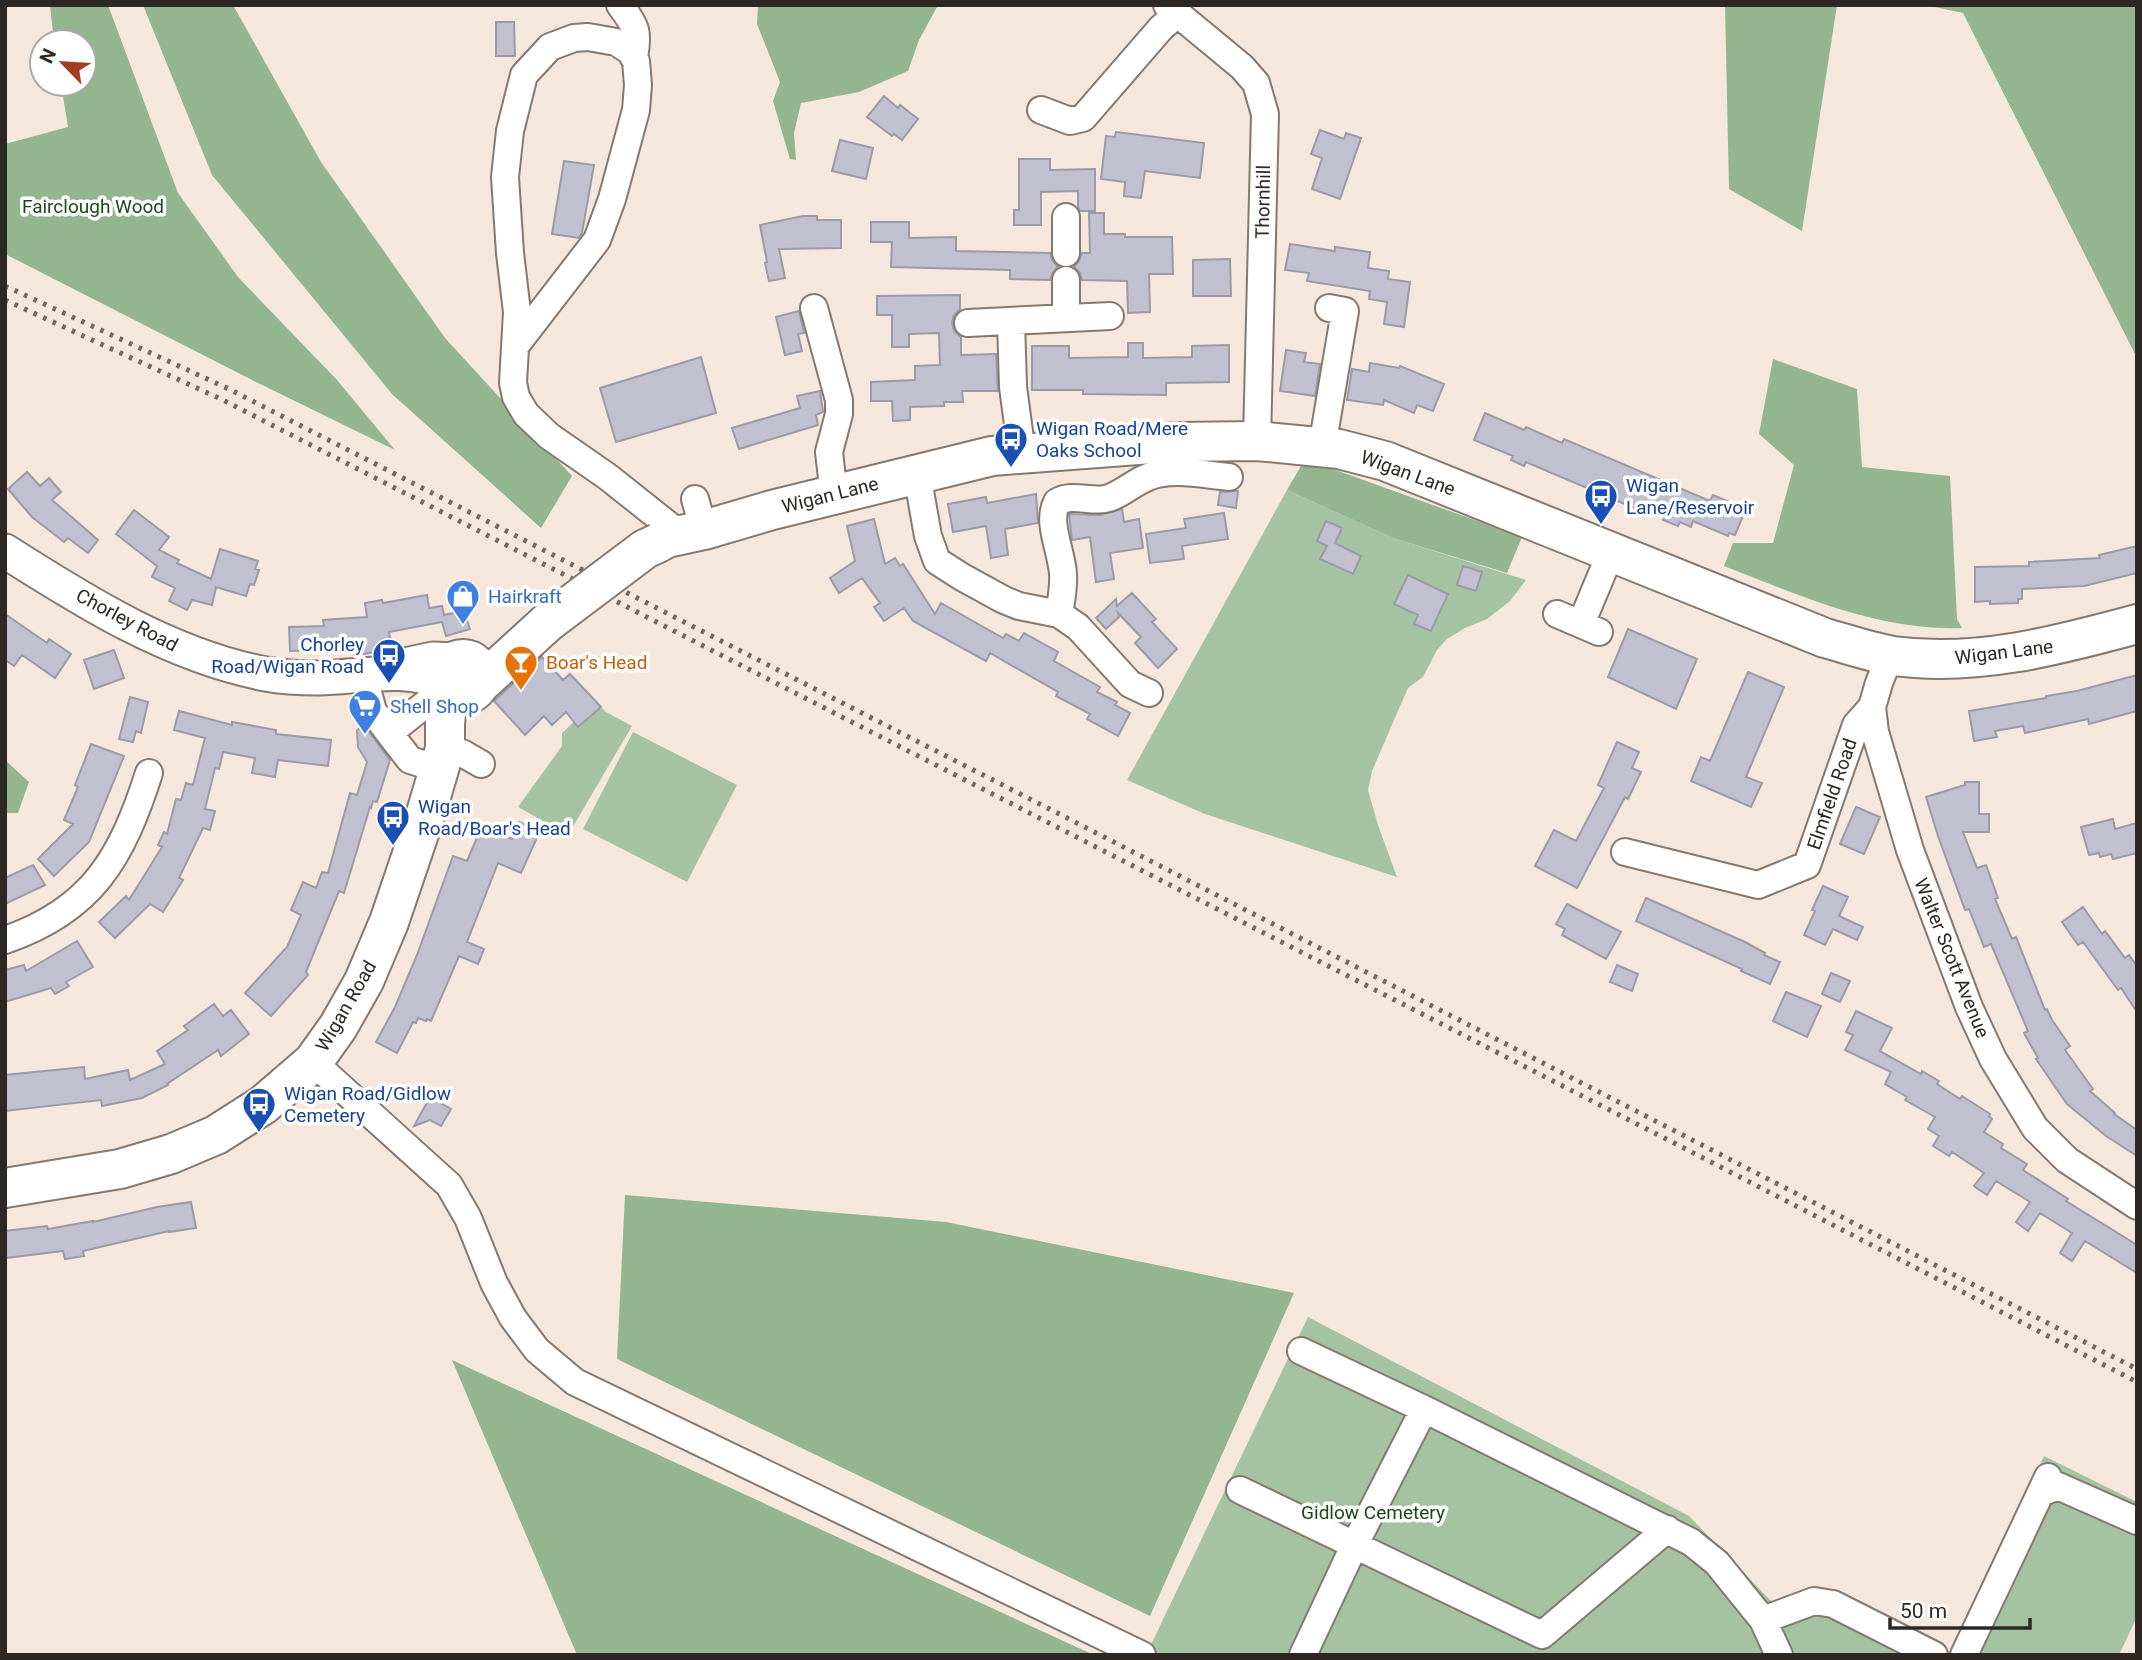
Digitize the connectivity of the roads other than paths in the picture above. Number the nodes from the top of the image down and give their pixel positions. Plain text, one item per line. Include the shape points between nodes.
1 (620, 5) edge
2 (1172, 10) edge
3 (634, 57) junction
4 (1041, 110) dead end
5 (1066, 217) dead end
6 (1066, 253) dead end
7 (1066, 280) dead end
8 (814, 308) dead end
9 (1329, 308) dead end
10 (1110, 316) dead end
11 (1066, 318) junction
12 (1011, 321) junction
13 (968, 323) dead end
14 (516, 345) junction
15 (1257, 441) junction
16 (1322, 447) junction
17 (1022, 454) junction
18 (917, 474) junction
19 (1229, 477) dead end
20 (834, 495) junction
21 (685, 526) junction
22 (5, 551) edge
23 (1611, 552) junction
24 (1059, 614) junction
25 (1579, 624) dead end
26 (2137, 624) edge
27 (1890, 655) junction
28 (375, 673) junction
29 (460, 679) junction
30 (1149, 693) dead end
31 (1872, 707) junction
32 (389, 733) junction
33 (443, 755) junction
34 (481, 764) dead end
35 (149, 773) dead end
36 (1625, 852) dead end
37 (5, 940) edge
38 (313, 1062) junction
39 (5, 1188) edge
40 (2137, 1206) edge
41 (1301, 1352) dead end
42 (1424, 1409) junction
43 (1240, 1490) dead end
44 (2137, 1521) edge
45 (1667, 1529) junction
46 (1354, 1546) junction
47 (1763, 1620) junction
48 (1548, 1645) edge
49 (1142, 1655) edge
50 (1303, 1655) edge
51 (1779, 1655) edge
52 (1934, 1655) edge
53 (1964, 1655) edge

1 - 3 street via 638,38
2 - 4 street via 1083,118 1070,121
2 - 15 street, Thornhill via 1242,67 1256,83 1265,114
3 - 14 street via 636,110 601,233
3 - 14 street via 616,42 574,38 550,47 524,75 510,131 505,177
5 - 6 street
7 - 11 street
8 - 20 street via 839,400 829,452
9 - 16 street via 1345,311
10 - 11 street
11 - 12 street
12 - 13 street
12 - 17 street
14 - 21 street via 513,383 526,414 608,477
15 - 16 highway, Wigan Lane
15 - 17 highway, Wigan Lane
16 - 23 highway, Wigan Lane via 1385,461
17 - 18 highway, Wigan Lane via 992,456
18 - 20 highway, Wigan Lane
18 - 24 street via 937,561 1004,600
19 - 24 street via 1163,473 1112,498 1072,497 1057,502 1053,515 1064,588
20 - 21 highway, Wigan Lane
21 - 29 highway, bridge via 645,549 543,626 493,644
22 - 28 main road, Chorley Road via 116,616 187,651 266,674 317,678
23 - 25 street
23 - 27 highway, Wigan Lane via 1825,638
24 - 30 street via 1079,627 1130,684
26 - 27 highway, Wigan Lane via 2060,645 1975,659
27 - 31 street, Walter Scott Avenue
28 - 29 main road, Chorley Road
28 - 32 street via 367,689 373,711
29 - 32 street
29 - 33 highway, Wigan Road via 460,726
31 - 36 street, Elmfield Road via 1856,724 1807,865 1758,885
31 - 40 street, Walter Scott Avenue via 1885,771 1910,850 1993,1059 2051,1146
32 - 33 street via 410,760
33 - 34 street via 461,753
33 - 38 highway, Wigan Road via 365,981
35 - 37 street via 137,811 108,869 57,916
38 - 39 highway, Wigan Road via 216,1135 171,1154 120,1169
38 - 49 street via 449,1185 513,1318 537,1350 575,1382
41 - 42 street
42 - 45 street
42 - 46 street
43 - 46 street
44 - 53 street via 2058,1486 2045,1485
45 - 47 street via 1717,1563
45 - 48 street
46 - 48 street
46 - 50 street
47 - 51 street
47 - 52 street via 1814,1601 1833,1604

